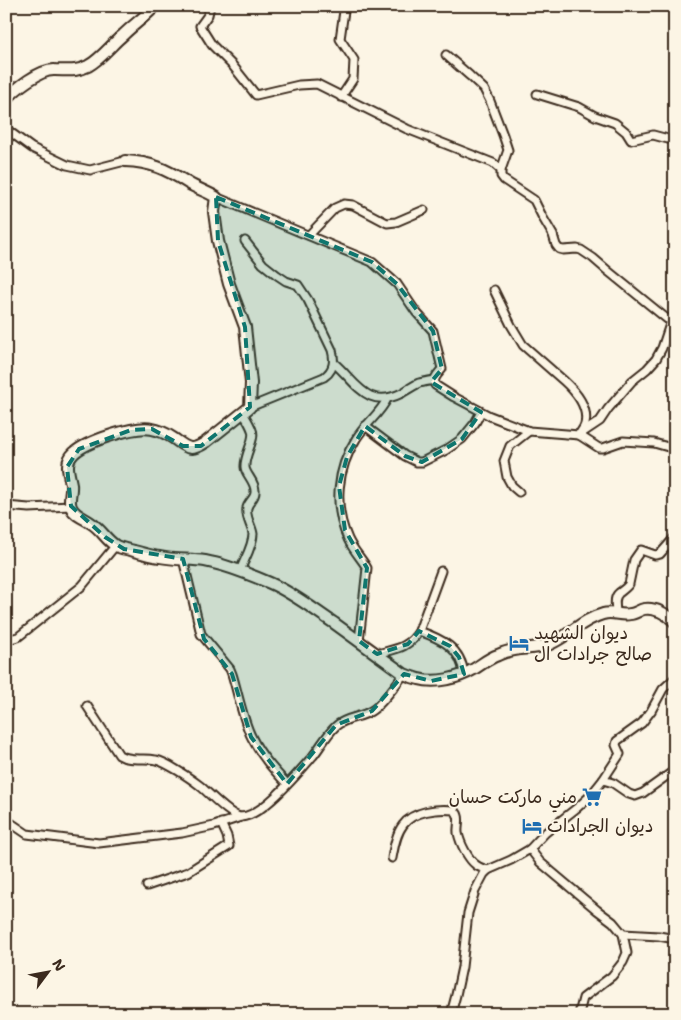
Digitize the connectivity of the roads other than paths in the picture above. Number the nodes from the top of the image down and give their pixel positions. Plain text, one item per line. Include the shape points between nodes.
1 (154, 6) edge
2 (210, 6) edge
3 (342, 6) edge
4 (446, 55) dead end
5 (537, 94) dead end
6 (341, 97) junction
7 (6, 100) edge
8 (6, 129) edge
9 (675, 139) edge
10 (125, 161) joint
11 (501, 170) junction
12 (216, 197) junction
13 (424, 210) dead end
14 (309, 235) junction
15 (245, 242) dead end
16 (494, 290) dead end
17 (674, 317) edge
18 (334, 363) junction
19 (434, 380) junction
20 (387, 399) junction
21 (246, 410) junction
22 (481, 412) junction
23 (365, 426) junction
24 (529, 431) junction
25 (579, 435) junction
26 (675, 449) edge
27 (519, 492) dead end
28 (6, 506) edge
29 (71, 506) junction
30 (675, 537) edge
31 (116, 545) junction
32 (183, 559) junction
33 (240, 571) junction
34 (441, 572) dead end
35 (616, 614) junction
36 (675, 622) edge
37 (419, 631) junction
38 (6, 640) edge
39 (359, 641) junction
40 (377, 654) junction
41 (404, 674) junction
42 (464, 674) junction
43 (675, 678) edge
44 (87, 706) dead end
45 (675, 770) edge
46 (604, 780) junction
47 (287, 784) junction
48 (241, 816) junction
49 (8, 821) dead end
50 (221, 824) junction
51 (530, 849) junction
52 (392, 858) dead end
53 (488, 870) junction
54 (147, 886) dead end
55 (623, 934) junction
56 (675, 939) edge
57 (451, 1014) edge
58 (579, 1014) edge

1 - 7 street via 91,64 73,70 53,69 41,74 24,83
2 - 6 street via 200,26 212,45 256,95 317,84
3 - 6 street via 340,39 354,60 353,79
4 - 11 street via 484,89 508,150
5 - 9 street via 616,123 631,140 653,135
6 - 11 street via 407,129 493,163
8 - 10 street via 32,148 67,166 90,170
10 - 12 street via 165,169
11 - 17 street via 504,180 534,200 559,249 581,250 661,315 667,319
12 - 14 street
12 - 21 street via 214,212 218,240 245,327 251,383
13 - 14 street via 387,223 353,205 344,204 335,208
14 - 19 street via 372,262 396,284 432,331 442,369
15 - 18 street via 263,264 286,282 298,285 332,350
16 - 25 street via 523,345 564,381 580,401 586,416
17 - 25 street via 656,359 621,393 600,421
18 - 20 street via 368,395
18 - 21 street via 324,377
19 - 20 street via 419,383
19 - 22 street via 436,385
20 - 23 street
21 - 29 street via 195,448 183,446 160,431 144,428 96,440 79,449 67,467
21 - 33 street via 253,435 245,470 255,492 247,506 252,540
22 - 23 street via 462,439 422,462 405,456
22 - 24 street
23 - 39 street via 347,457 339,496 344,530 367,568
24 - 25 street
24 - 27 street via 510,446 504,461 512,486
25 - 26 street via 599,448 608,448 623,441 654,443
28 - 29 street
29 - 31 street via 77,515 93,523
30 - 35 street via 656,556 640,550 634,560 629,584 615,598
31 - 32 street via 158,557
31 - 38 street via 82,586 18,637
32 - 33 street via 205,561
32 - 47 street via 201,634 230,669 251,737
33 - 39 street via 291,594
34 - 37 street
35 - 36 street via 629,615 652,609
35 - 42 street via 596,616 547,645 497,655
37 - 40 street via 408,644
37 - 42 street via 450,646 462,662
39 - 40 street
40 - 41 street
41 - 42 street via 430,681
41 - 47 street via 372,711 336,726
43 - 46 street via 663,689 642,722 617,741 620,754
44 - 48 street via 119,755 162,762 198,784 232,814
45 - 46 street via 635,796
46 - 51 street
47 - 48 street via 263,807
48 - 50 street
49 - 50 street via 27,834 98,843 182,833
50 - 54 street via 229,846 188,872
51 - 53 street
51 - 55 street via 546,868 613,922
52 - 53 street via 398,835 406,822 425,813 454,810 459,817 458,834 466,852 478,867
53 - 57 street via 475,892 468,913 462,967
55 - 56 street
55 - 58 street via 627,953 623,962 612,976 586,994

